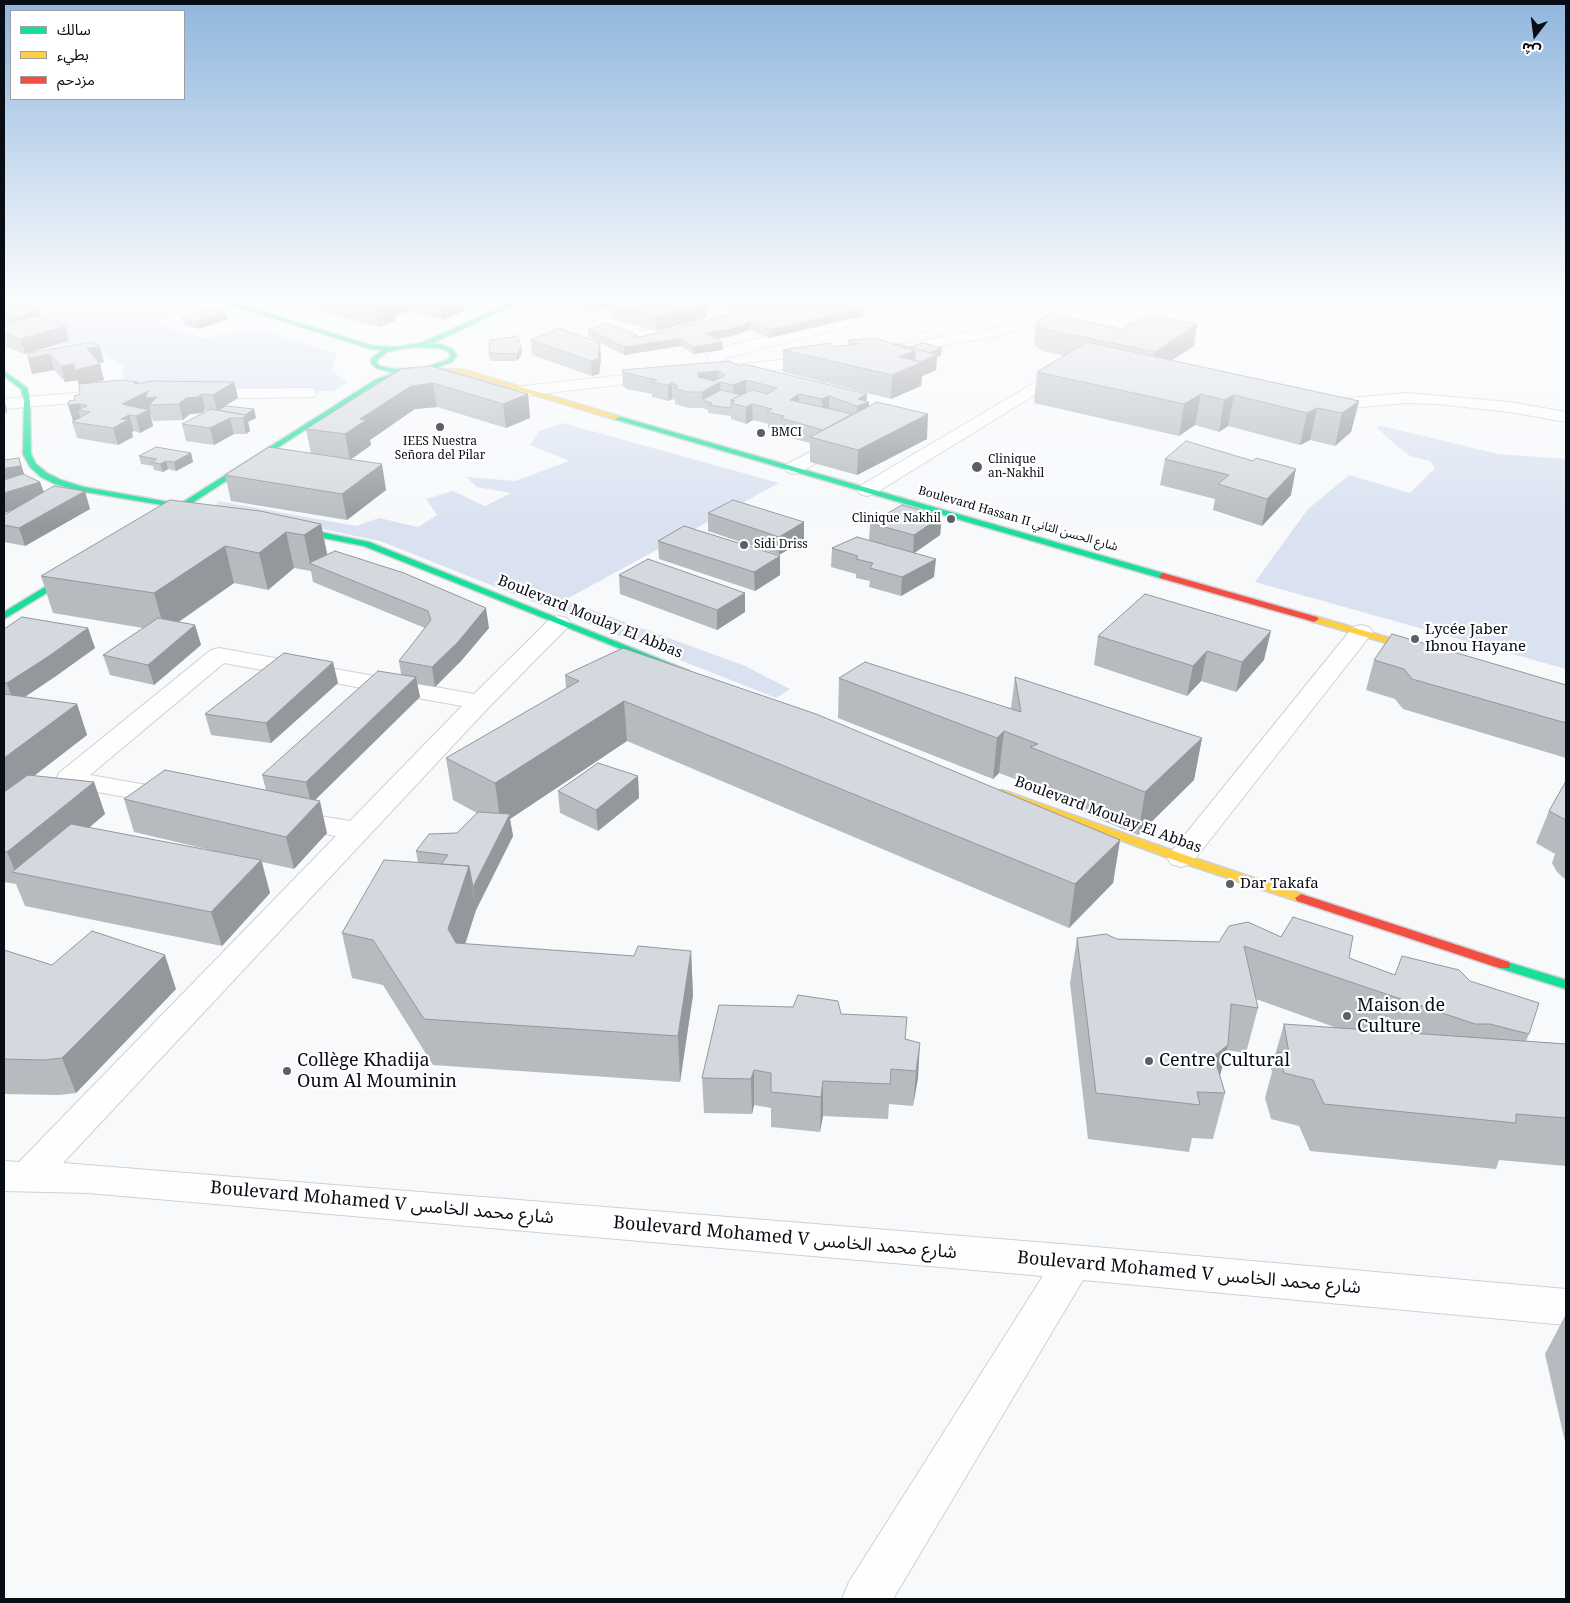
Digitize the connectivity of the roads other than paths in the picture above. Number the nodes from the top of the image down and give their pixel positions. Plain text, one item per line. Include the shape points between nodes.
1 (12, 378) edge
2 (380, 378) edge
3 (387, 378) edge
4 (481, 378) edge
5 (645, 378) edge
6 (1052, 378) edge
7 (377, 381) junction
8 (524, 391) junction
9 (308, 393) dead end
10 (179, 394) edge
11 (131, 395) edge
12 (27, 401) junction
13 (4, 404) edge
14 (1329, 405) edge
15 (1566, 417) edge
16 (860, 431) edge
17 (794, 468) junction
18 (867, 490) junction
19 (182, 506) junction
20 (212, 512) edge
21 (160, 520) edge
22 (270, 524) edge
23 (87, 565) edge
24 (4, 616) edge
25 (559, 623) junction
26 (1361, 632) junction
27 (1433, 654) edge
28 (696, 675) edge
29 (480, 702) junction
30 (991, 789) edge
31 (194, 802) edge
32 (261, 814) edge
33 (357, 831) junction
34 (1182, 858) junction
35 (1566, 985) edge
36 (16, 1176) edge
37 (1073, 1262) junction
38 (1566, 1307) edge
39 (866, 1599) edge

1 - 12 street via 24,388
2 - 7 street
3 - 7 street
4 - 8 street, Boulevard Hassan II شارع الحسن الثاني
5 - 8 street
6 - 18 street
7 - 19 street
8 - 17 street, Boulevard Hassan II شارع الحسن الثاني
9 - 10 street
11 - 12 street
12 - 13 street
12 - 19 street via 27,454 44,475 83,489
14 - 15 street via 1406,398 1438,399
16 - 17 street
17 - 18 street, Boulevard Hassan II شارع الحسن الثاني
18 - 26 street, Boulevard Hassan II شارع الحسن الثاني
19 - 20 street
19 - 21 street
22 - 25 street, Boulevard Moulay El Abbas via 366,544
23 - 24 street
25 - 28 street, Boulevard Moulay El Abbas
25 - 29 street
26 - 27 street, Boulevard Hassan II شارع الحسن الثاني
26 - 34 street
29 - 31 street via 219,655 69,779
29 - 33 street
30 - 34 street, Boulevard Moulay El Abbas
32 - 33 street
33 - 36 street
34 - 35 street, Boulevard Moulay El Abbas
36 - 37 street, Boulevard Mohamed V شارع محمد الخامس via 108,1180
37 - 38 street, Boulevard Mohamed V شارع محمد الخامس
37 - 39 street

